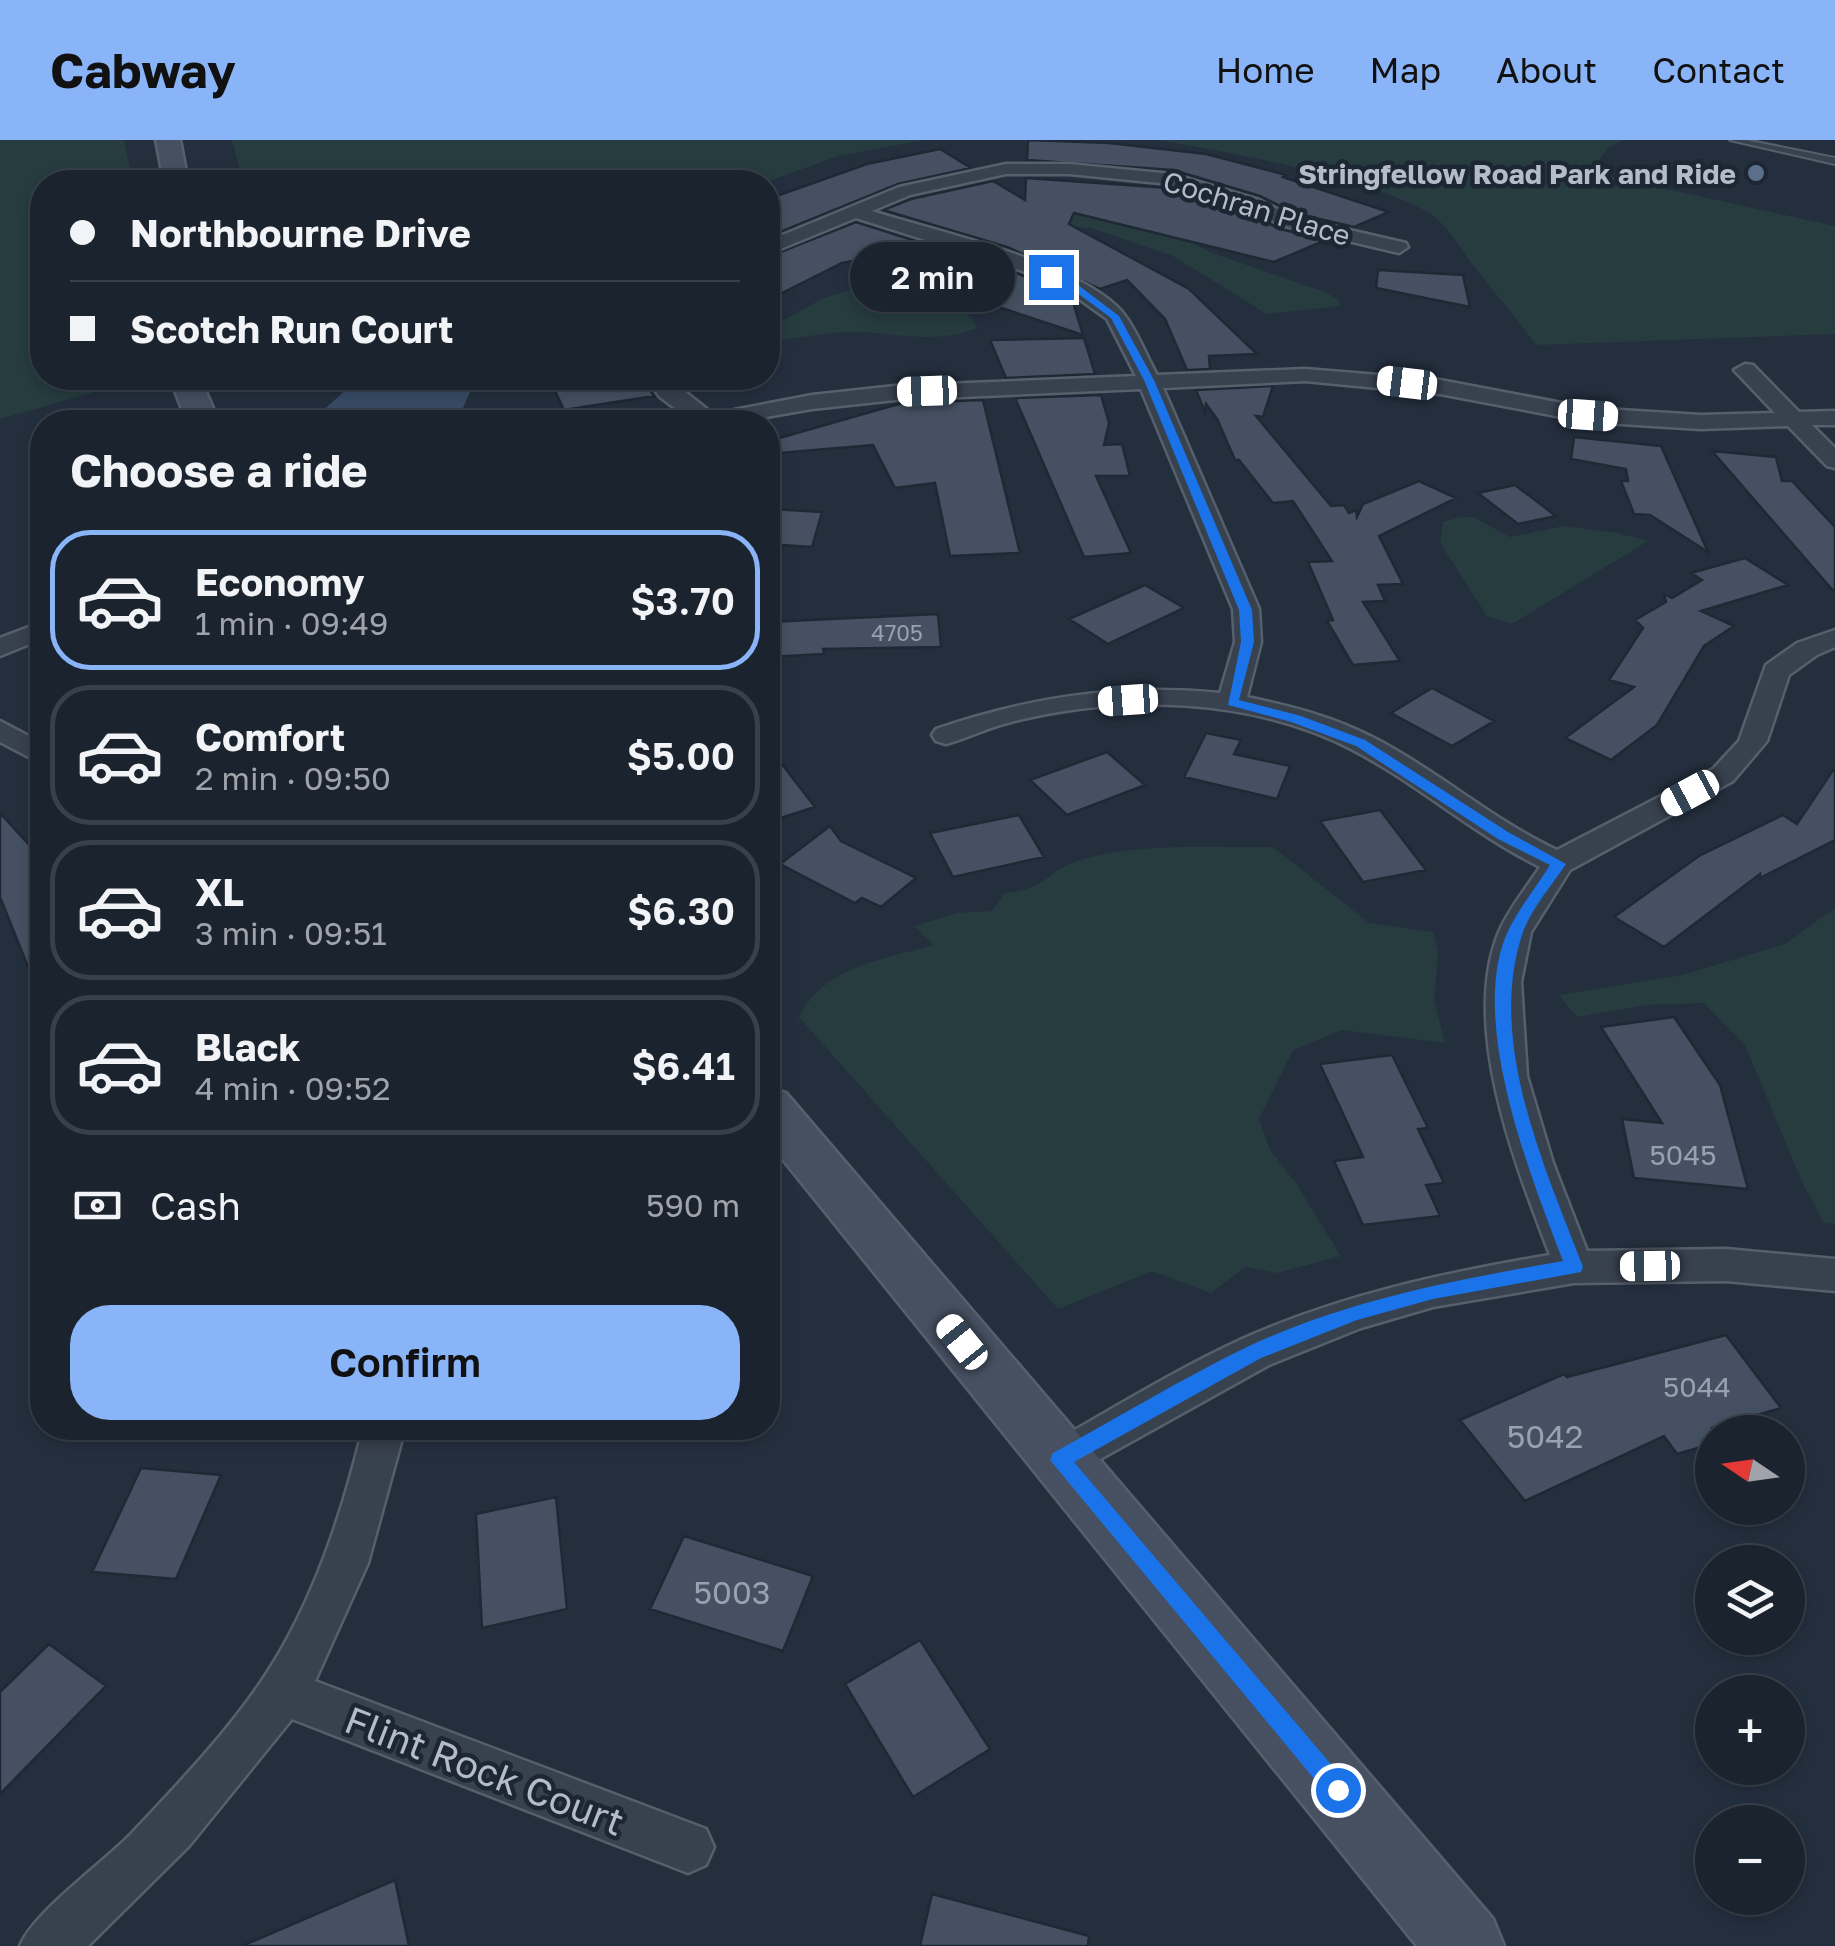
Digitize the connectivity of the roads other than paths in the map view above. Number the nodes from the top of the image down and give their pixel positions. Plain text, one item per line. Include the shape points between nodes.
1 (168, 140) edge
2 (1734, 140) edge
3 (994, 152) dead end
4 (1835, 161) edge
5 (174, 170) edge
6 (1006, 170) junction
7 (855, 212) junction
8 (780, 243) edge
9 (1399, 247) dead end
10 (1746, 370) dead end
11 (1149, 380) junction
12 (666, 390) edge
13 (691, 410) edge
14 (770, 410) edge
15 (1835, 418) edge
16 (1792, 420) junction
17 (1835, 461) edge
18 (30, 635) edge
19 (1835, 638) edge
20 (0, 648) edge
21 (1232, 702) junction
22 (0, 730) edge
23 (946, 735) dead end
24 (30, 747) edge
25 (1558, 864) junction
26 (780, 1121) edge
27 (1574, 1267) junction
28 (1835, 1274) edge
29 (381, 1440) edge
30 (1060, 1460) junction
31 (282, 1692) junction
32 (688, 1847) dead end
33 (47, 1946) edge
34 (1466, 1946) edge

1 - 5 street
2 - 4 lane
3 - 6 street
6 - 7 street, Cochran Place via 905,191
6 - 9 street, Cochran Place via 1172,179 1287,221
7 - 8 street, Cochran Place
7 - 11 street via 1075,287 1114,316
10 - 16 street
11 - 14 street via 896,392
11 - 16 street via 1373,378 1588,415
11 - 21 street via 1246,610 1248,642
12 - 13 street
15 - 16 street
16 - 17 street
18 - 20 street
19 - 25 street via 1776,671 1762,729 1744,760
21 - 23 street via 1088,702 1009,713
21 - 25 street via 1360,743
22 - 24 street
25 - 27 street via 1515,932 1504,982 1509,1076
26 - 30 street
27 - 28 street via 1726,1265
27 - 30 street via 1433,1291 1353,1314 1254,1352
29 - 31 street via 370,1492 328,1606
30 - 34 street
31 - 32 street, Flint Rock Court
31 - 33 street via 200,1797

